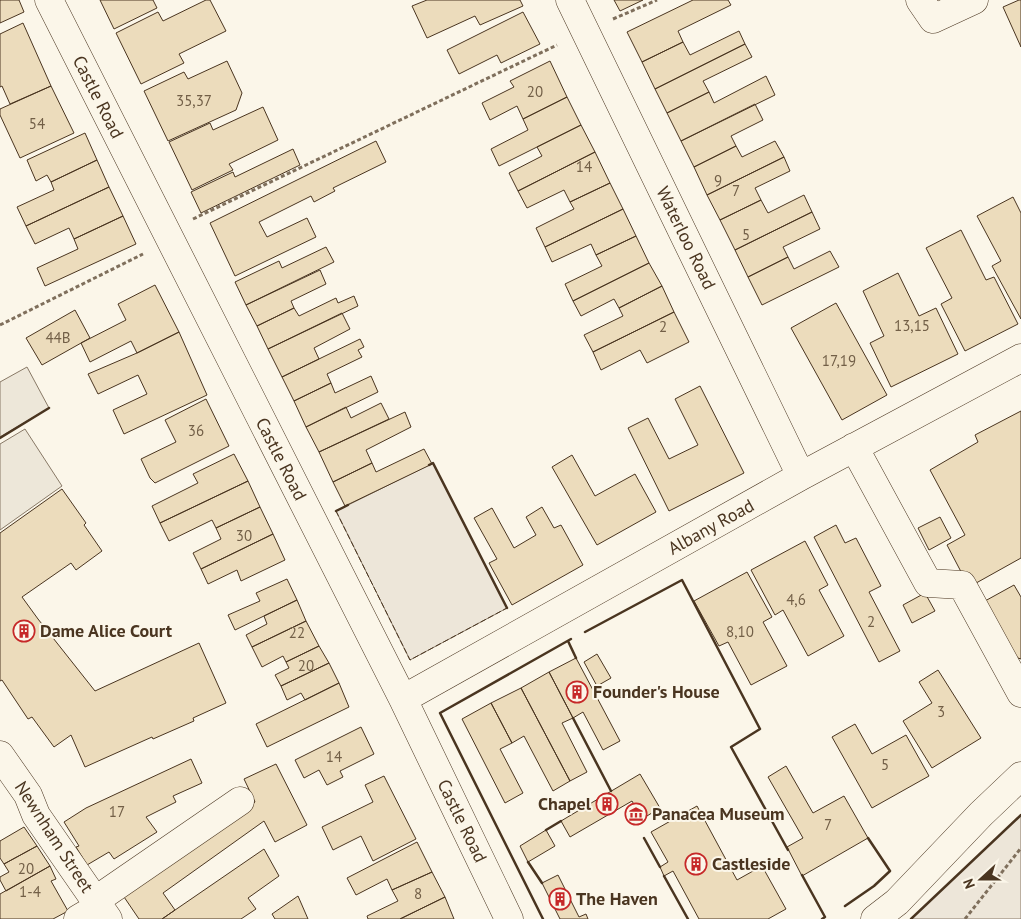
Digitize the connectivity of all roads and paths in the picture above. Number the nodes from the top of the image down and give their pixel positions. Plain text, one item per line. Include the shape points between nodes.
1 (49, 0) edge
2 (570, 0) edge
3 (657, 0) edge
4 (920, 0) edge
5 (974, 0) edge
6 (586, 31) junction
7 (167, 236) junction
8 (0, 325) edge
9 (1021, 358) edge
10 (854, 447) junction
11 (801, 476) junction
12 (1021, 694) edge
13 (403, 699) junction
14 (0, 755) edge
15 (1021, 776) edge
16 (240, 801) dead end
17 (1021, 848) edge
18 (95, 911) edge
19 (509, 919) edge
20 (875, 919) edge
21 (965, 919) edge

1 - 7 street, Castle Road
2 - 6 street, Waterloo Road
3 - 6 path
4 - 5 street via 933,19
6 - 7 path via 190,221
6 - 11 street, Waterloo Road
7 - 8 path
7 - 13 street, Castle Road
9 - 10 street, Albany Road
10 - 11 street, Albany Road
10 - 12 street via 928,583 962,585
11 - 13 street, Albany Road
13 - 19 street, Castle Road
14 - 18 street, Newnham Street via 28,795 36,815
15 - 20 street via 896,902
16 - 18 street
17 - 21 path

